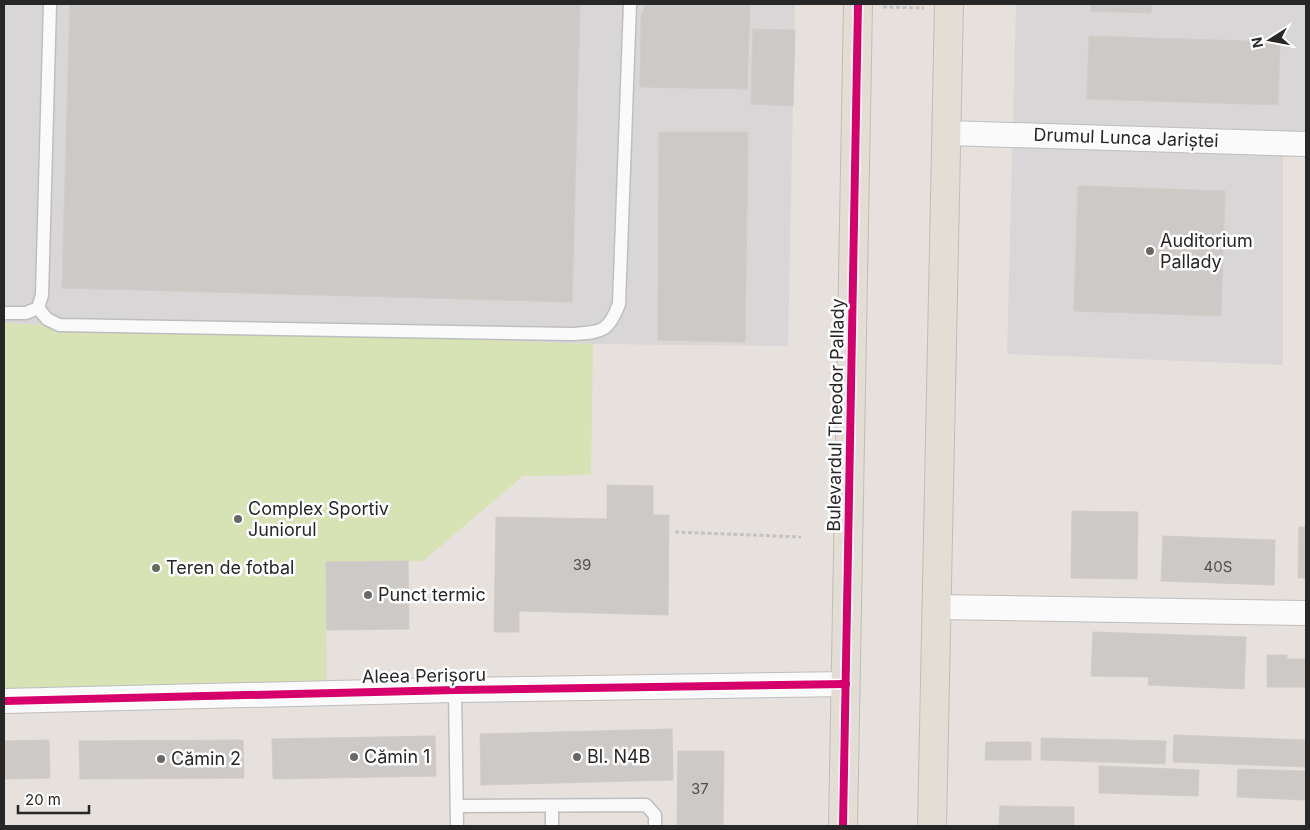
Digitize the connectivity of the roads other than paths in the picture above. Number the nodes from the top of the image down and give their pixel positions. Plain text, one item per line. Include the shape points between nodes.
1 (50, 4) edge
2 (630, 4) edge
3 (858, 5) edge
4 (949, 6) edge
5 (947, 133) junction
6 (1306, 144) edge
7 (38, 308) junction
8 (4, 313) edge
9 (936, 607) junction
10 (1306, 613) edge
11 (846, 684) junction
12 (455, 690) junction
13 (4, 701) edge
14 (457, 806) junction
15 (552, 806) junction
16 (457, 826) edge
17 (552, 826) edge
18 (655, 826) edge
19 (843, 826) edge
20 (932, 826) edge

1 - 7 lane via 42,295
2 - 7 lane via 619,304 612,322 598,332 59,325 47,319
3 - 11 main road, Bulevardul Theodor Pallady
4 - 5 main road
5 - 6 street, Drumul Lunca Jariștei
5 - 9 main road
7 - 8 lane via 26,313
9 - 10 street
9 - 20 main road
11 - 12 street, Aleea Perișoru
11 - 19 main road, Bulevardul Theodor Pallady
12 - 13 street, Aleea Perișoru
12 - 14 lane, Aleea Perișoru
14 - 15 lane
14 - 16 lane, Aleea Perișoru
15 - 17 lane
15 - 18 lane via 646,805 655,815

